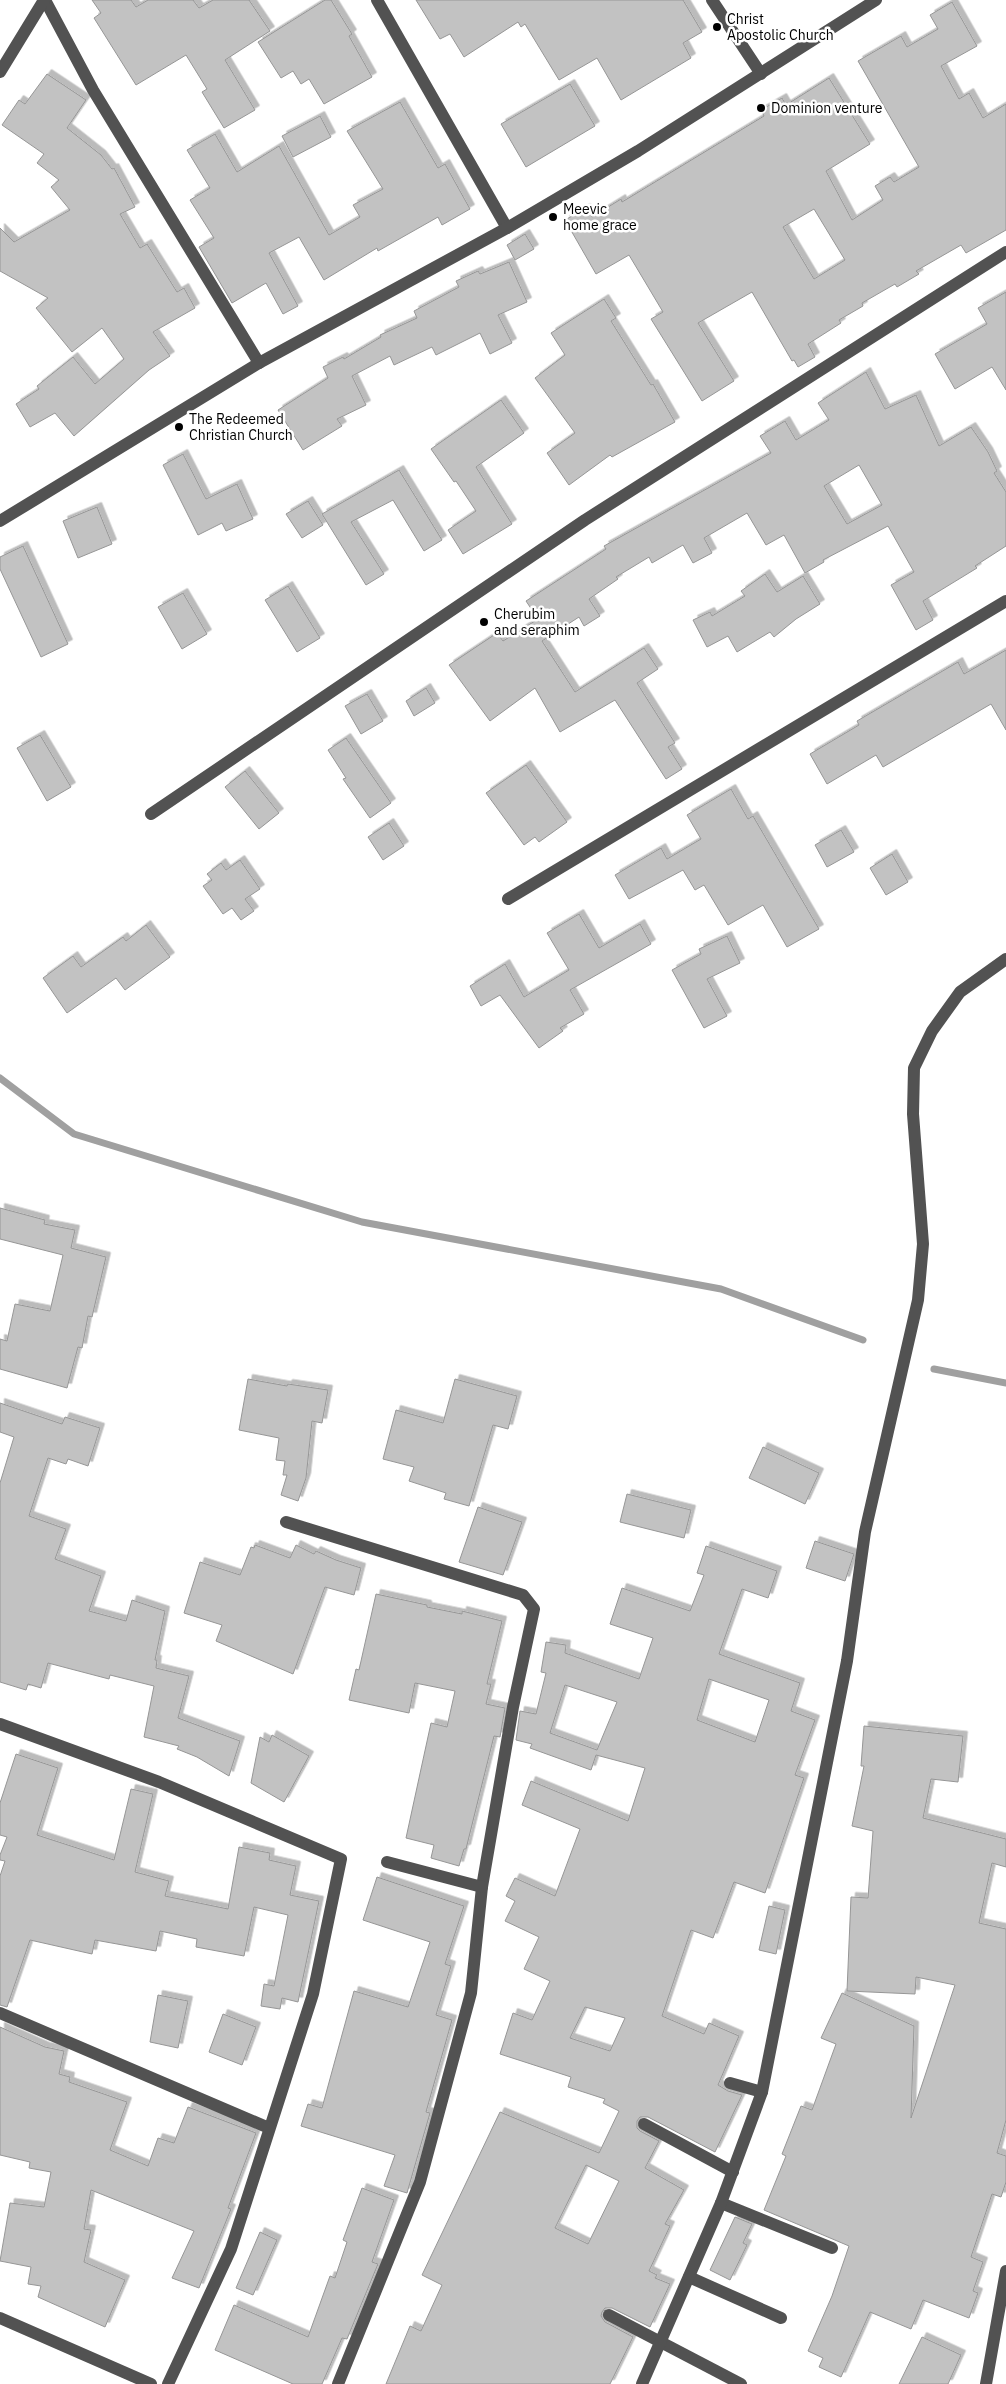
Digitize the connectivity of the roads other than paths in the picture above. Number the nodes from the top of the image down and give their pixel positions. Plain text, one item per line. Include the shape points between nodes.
1 (45, 0) edge
2 (377, 0) edge
3 (712, 0) edge
4 (876, 0) edge
5 (0, 72) edge
6 (761, 74) junction
7 (507, 228) junction
8 (1006, 252) edge
9 (259, 363) junction
10 (0, 520) edge
11 (1006, 601) edge
12 (151, 814) dead end
13 (508, 899) dead end
14 (1006, 959) edge
15 (286, 1522) dead end
16 (0, 1724) edge
17 (387, 1862) dead end
18 (482, 1887) junction
19 (0, 2014) edge
20 (730, 2083) dead end
21 (762, 2092) junction
22 (644, 2124) dead end
23 (269, 2128) junction
24 (733, 2172) junction
25 (721, 2203) junction
26 (832, 2248) dead end
27 (1006, 2271) edge
28 (689, 2277) junction
29 (610, 2315) dead end
30 (0, 2318) edge
31 (781, 2318) dead end
32 (660, 2343) junction
33 (151, 2384) edge
34 (168, 2384) edge
35 (338, 2384) edge
36 (642, 2384) edge
37 (741, 2384) edge
38 (986, 2384) edge

1 - 5 street
1 - 9 street via 119,135
2 - 7 street
3 - 6 street
4 - 6 street
6 - 7 street
7 - 9 street
8 - 12 street via 585,520
9 - 10 street
11 - 13 street
14 - 21 street via 960,992 932,1031 914,1068 913,1114 923,1244 918,1300 865,1532 847,1661
15 - 18 street via 523,1595 534,1609
16 - 23 street via 159,1782 341,1859 313,1994
17 - 18 street
18 - 35 street via 471,1993 432,2143 420,2182
19 - 23 street
20 - 21 street
21 - 24 street
22 - 24 street
23 - 34 street via 231,2249
24 - 25 street
25 - 26 street
25 - 28 street
27 - 38 street
28 - 31 street
28 - 32 street
29 - 32 street
30 - 33 street
32 - 36 street
32 - 37 street

